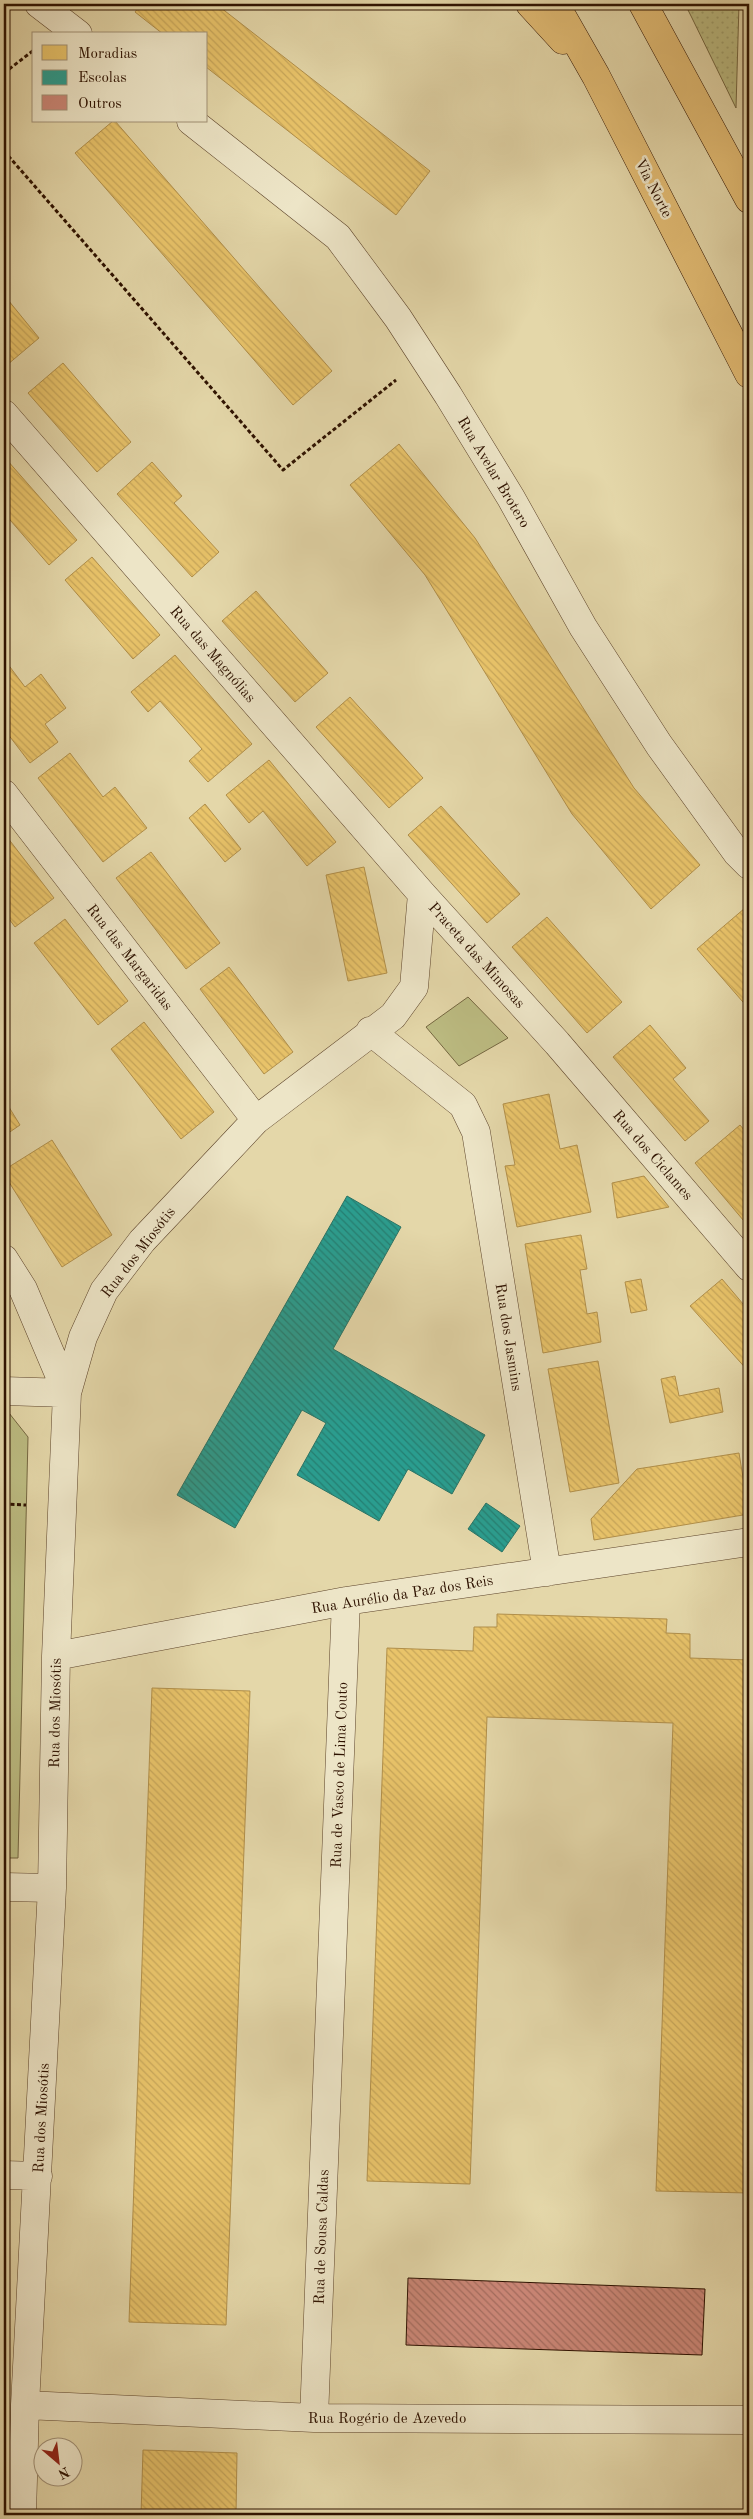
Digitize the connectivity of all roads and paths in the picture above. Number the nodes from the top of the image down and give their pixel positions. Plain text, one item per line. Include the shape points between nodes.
1 (39, 4) edge
2 (530, 4) edge
3 (555, 4) edge
4 (644, 4) edge
5 (75, 32) edge
6 (32, 52) edge
7 (4, 73) edge
8 (596, 76) junction
9 (192, 122) edge
10 (4, 151) edge
11 (749, 199) edge
12 (424, 358) junction
13 (749, 374) edge
14 (4, 414) edge
15 (4, 794) edge
16 (749, 866) edge
17 (422, 894) junction
18 (370, 1031) junction
19 (557, 1043) joint
20 (256, 1120) junction
21 (4, 1259) edge
22 (749, 1268) edge
23 (4, 1391) edge
24 (67, 1392) junction
25 (4, 1504) edge
26 (27, 1505) dead end
27 (749, 1542) edge
28 (547, 1572) junction
29 (346, 1601) junction
30 (56, 1656) junction
31 (4, 1887) edge
32 (52, 1888) junction
33 (328, 2057) joint
34 (4, 2175) edge
35 (38, 2176) junction
36 (25, 2405) junction
37 (314, 2418) junction
38 (749, 2420) edge
39 (22, 2515) edge

1 - 5 street
2 - 8 highway
3 - 8 highway, Via Norte
4 - 11 highway
6 - 7 path
8 - 13 highway, Via Norte
9 - 12 street, Rua Avelar Brotero via 338,237
10 - 12 path via 283,470
12 - 16 street, Rua Avelar Brotero via 511,498 582,626 659,745
14 - 17 street, Rua das Magnólias
15 - 20 street, Rua das Margaridas
17 - 18 street, Praceta das Mimosas via 414,987 392,1016
17 - 19 street, Praceta das Mimosas
18 - 20 street, Rua dos Miosótis
18 - 28 street, Rua dos Jasmins via 463,1105 476,1132
19 - 22 street, Rua dos Ciclames
20 - 24 street, Rua dos Miosótis via 142,1241 104,1291 83,1337
21 - 24 street via 23,1289
23 - 24 street
24 - 30 street, Rua dos Miosótis
25 - 26 path
27 - 28 street, Rua Aurélio da Paz dos Reis
28 - 29 street, Rua Aurélio da Paz dos Reis
29 - 30 street, Rua Aurélio da Paz dos Reis
29 - 33 street, Rua de Vasco de Lima Couto
30 - 32 street, Rua dos Miosótis
31 - 32 street
32 - 35 street, Rua dos Miosótis
33 - 37 street, Rua de Sousa Caldas
34 - 35 street
35 - 36 street, Rua dos Miosótis
36 - 37 street, Rua Rogério de Azevedo
36 - 39 street, Rua dos Miosótis
37 - 38 street, Rua Rogério de Azevedo

